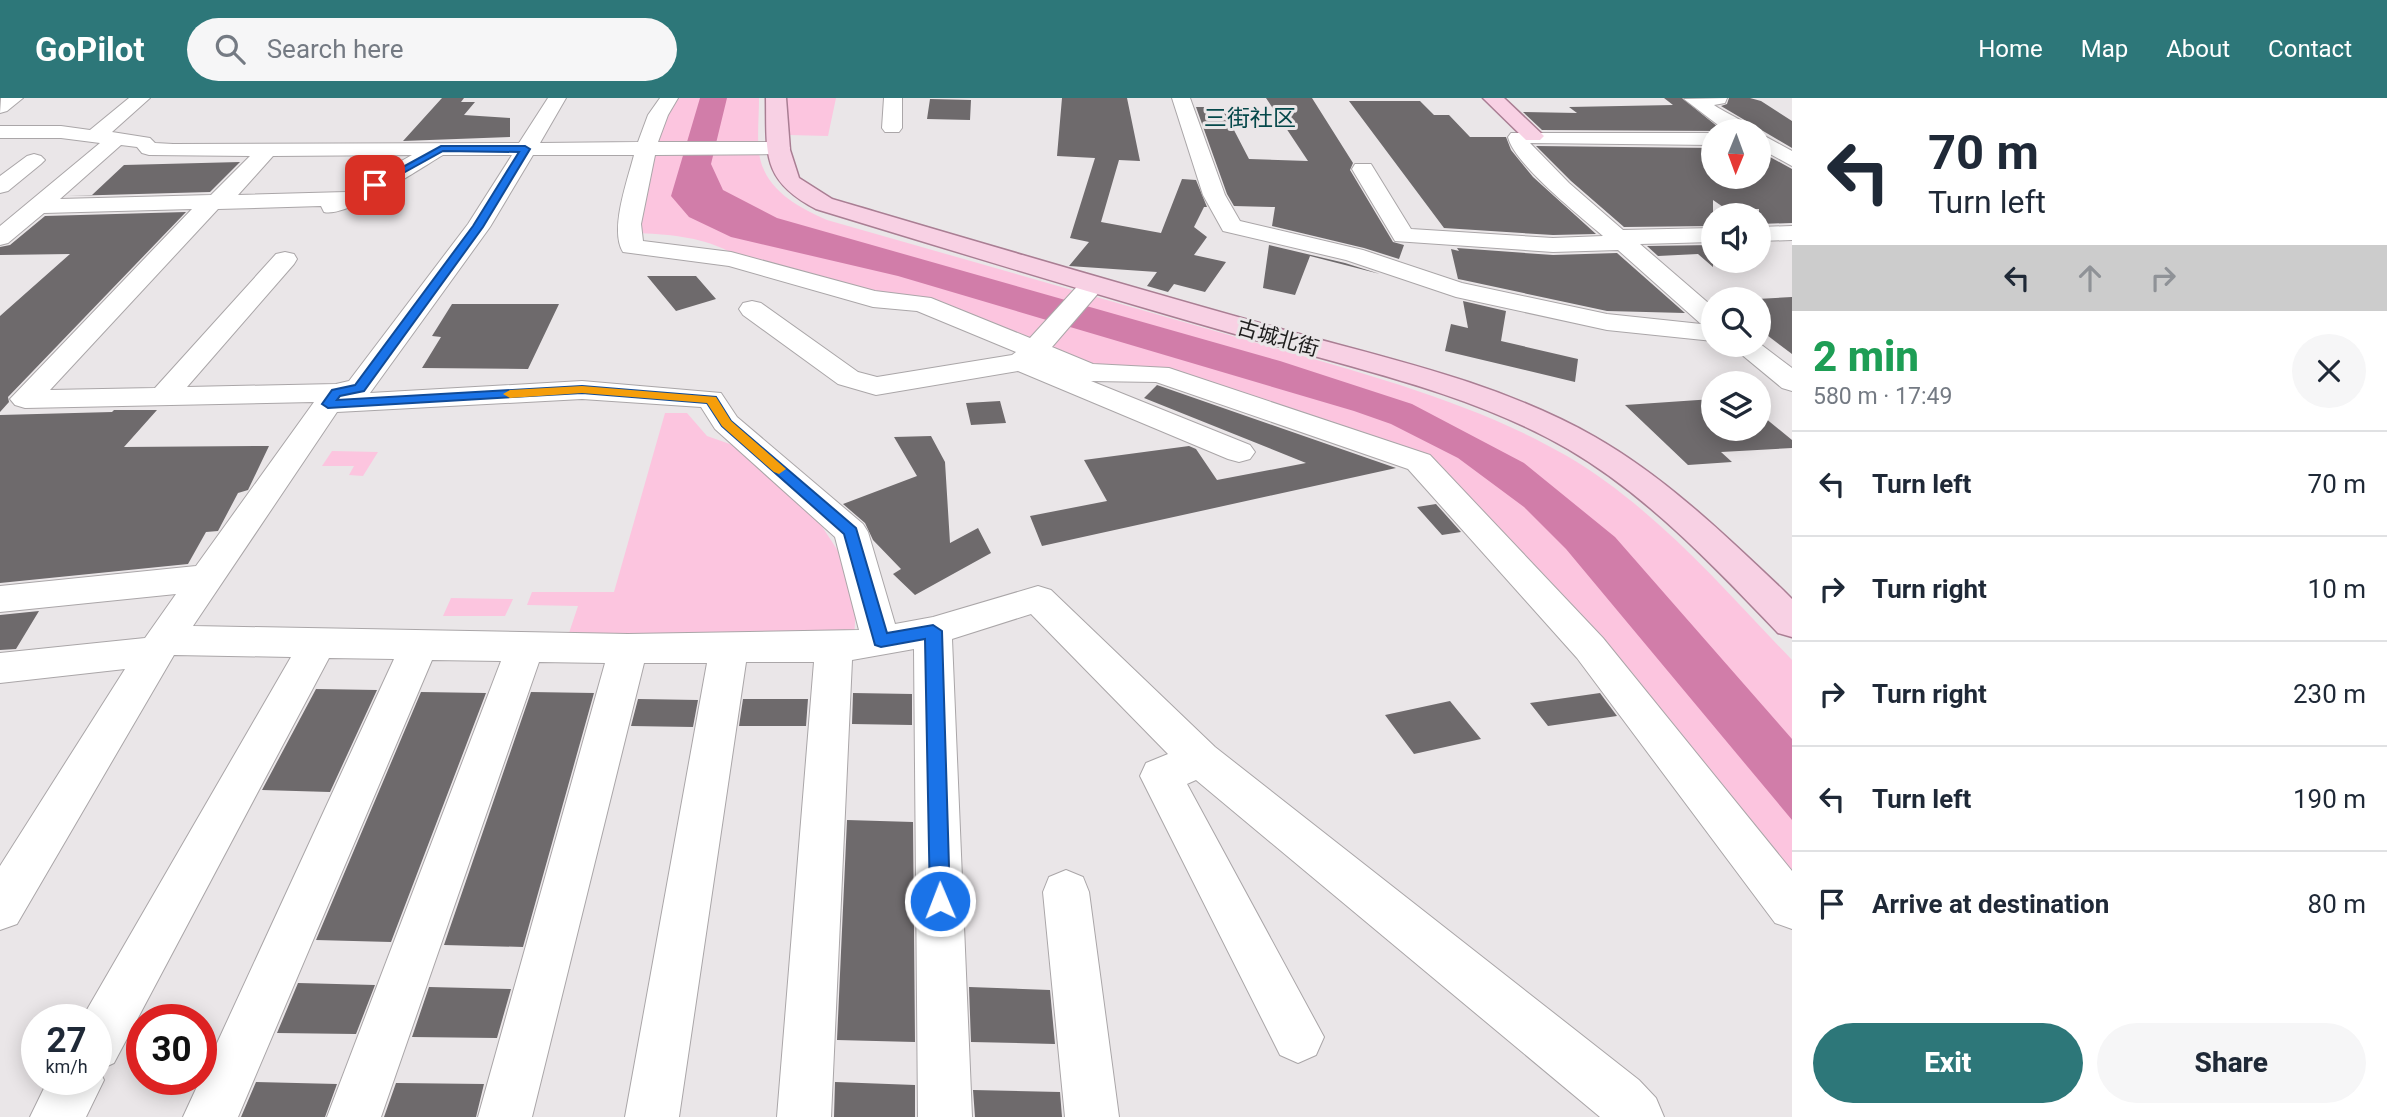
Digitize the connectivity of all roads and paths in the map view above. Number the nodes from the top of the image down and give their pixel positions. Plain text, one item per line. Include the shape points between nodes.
1 (14, 98) edge
2 (111, 98) edge
3 (125, 98) edge
4 (141, 98) edge
5 (557, 98) edge
6 (669, 98) edge
7 (776, 98) edge
8 (893, 98) edge
9 (1181, 98) edge
10 (1493, 98) edge
11 (1716, 98) edge
12 (0, 107) edge
13 (1722, 119) edge
14 (892, 128) dead end
15 (0, 132) edge
16 (96, 135) junction
17 (1533, 136) junction
18 (118, 138) junction
19 (1701, 139) edge
20 (1771, 139) edge
21 (1792, 140) edge
22 (1771, 147) edge
23 (441, 148) junction
24 (650, 148) junction
25 (769, 148) junction
26 (525, 149) junction
27 (267, 150) junction
28 (34, 160) dead end
29 (1792, 160) edge
30 (1363, 169) dead end
31 (0, 186) edge
32 (352, 198) junction
33 (216, 201) junction
34 (37, 208) junction
35 (0, 210) edge
36 (311, 223) dead end
37 (1771, 234) edge
38 (1789, 235) edge
39 (1403, 236) junction
40 (1701, 236) edge
41 (0, 238) edge
42 (1622, 240) junction
43 (285, 258) dead end
44 (1389, 265) junction
45 (1087, 290) junction
46 (752, 309) dead end
47 (1701, 309) edge
48 (1701, 332) edge
49 (1032, 352) junction
50 (1760, 357) edge
51 (1792, 382) edge
52 (163, 396) junction
53 (12, 399) edge
54 (332, 399) junction
55 (1239, 452) dead end
56 (207, 578) junction
57 (0, 599) edge
58 (1792, 623) edge
59 (933, 631) junction
60 (881, 641) junction
61 (318, 643) junction
62 (419, 645) junction
63 (160, 646) junction
64 (525, 647) junction
65 (834, 647) junction
66 (729, 648) junction
67 (628, 649) junction
68 (0, 668) edge
69 (1200, 759) junction
70 (1066, 892) dead end
71 (1792, 907) edge
72 (0, 908) edge
73 (112, 1016) edge
74 (1298, 1037) dead end
75 (69, 1095) edge
76 (57, 1117) edge
77 (210, 1117) edge
78 (354, 1117) edge
79 (505, 1117) edge
80 (652, 1117) edge
81 (804, 1117) edge
82 (946, 1117) edge
83 (1091, 1117) edge
84 (1637, 1117) edge

1 - 12 street
2 - 3 street
4 - 16 street
5 - 26 street
6 - 24 street via 658,115
7 - 25 main road, 古城北街
8 - 14 street
9 - 44 street via 1214,195 1231,226
10 - 17 main road
11 - 13 street via 1693,99
15 - 16 street
16 - 18 street
17 - 19 street
17 - 42 street via 1518,137 1520,145 1561,188
18 - 27 street via 143,142 149,149
18 - 34 street
20 - 21 street
22 - 29 street
23 - 26 street
23 - 27 street
23 - 32 street
24 - 25 street
24 - 26 street
24 - 49 street via 629,224 632,247 731,259 873,299 922,304
25 - 45 main road, 古城北街 via 797,188 824,204
26 - 54 street via 478,227 359,388
27 - 33 street
28 - 31 street
30 - 39 street
32 - 33 street
32 - 36 street via 337,202
33 - 34 street
33 - 53 street
34 - 35 street
34 - 41 street
37 - 38 street
39 - 42 street via 1553,245
39 - 44 street via 1391,235
40 - 42 street
42 - 47 street
43 - 52 street
44 - 48 street via 1456,289 1607,322
45 - 49 street
45 - 58 main road, 古城北街 via 1458,390 1547,427 1598,454 1663,502 1721,551
46 - 49 street via 848,378 876,386
49 - 55 street
49 - 71 street via 1089,372 1158,374 1419,462 1591,648
50 - 51 street
52 - 53 street
52 - 54 street
54 - 56 street
54 - 60 street via 582,390 711,399 726,423 851,532
56 - 57 street
56 - 63 street
59 - 60 street
59 - 69 street via 1038,599
59 - 82 street
60 - 65 street
61 - 62 street
61 - 63 street
61 - 73 street
62 - 64 street
62 - 77 street
63 - 68 street
63 - 72 street
64 - 67 street
64 - 78 street
65 - 66 street
65 - 81 street
66 - 67 street
66 - 80 street
67 - 79 street
69 - 74 street via 1161,776
69 - 84 street via 1620,1098
70 - 83 street
75 - 76 street

